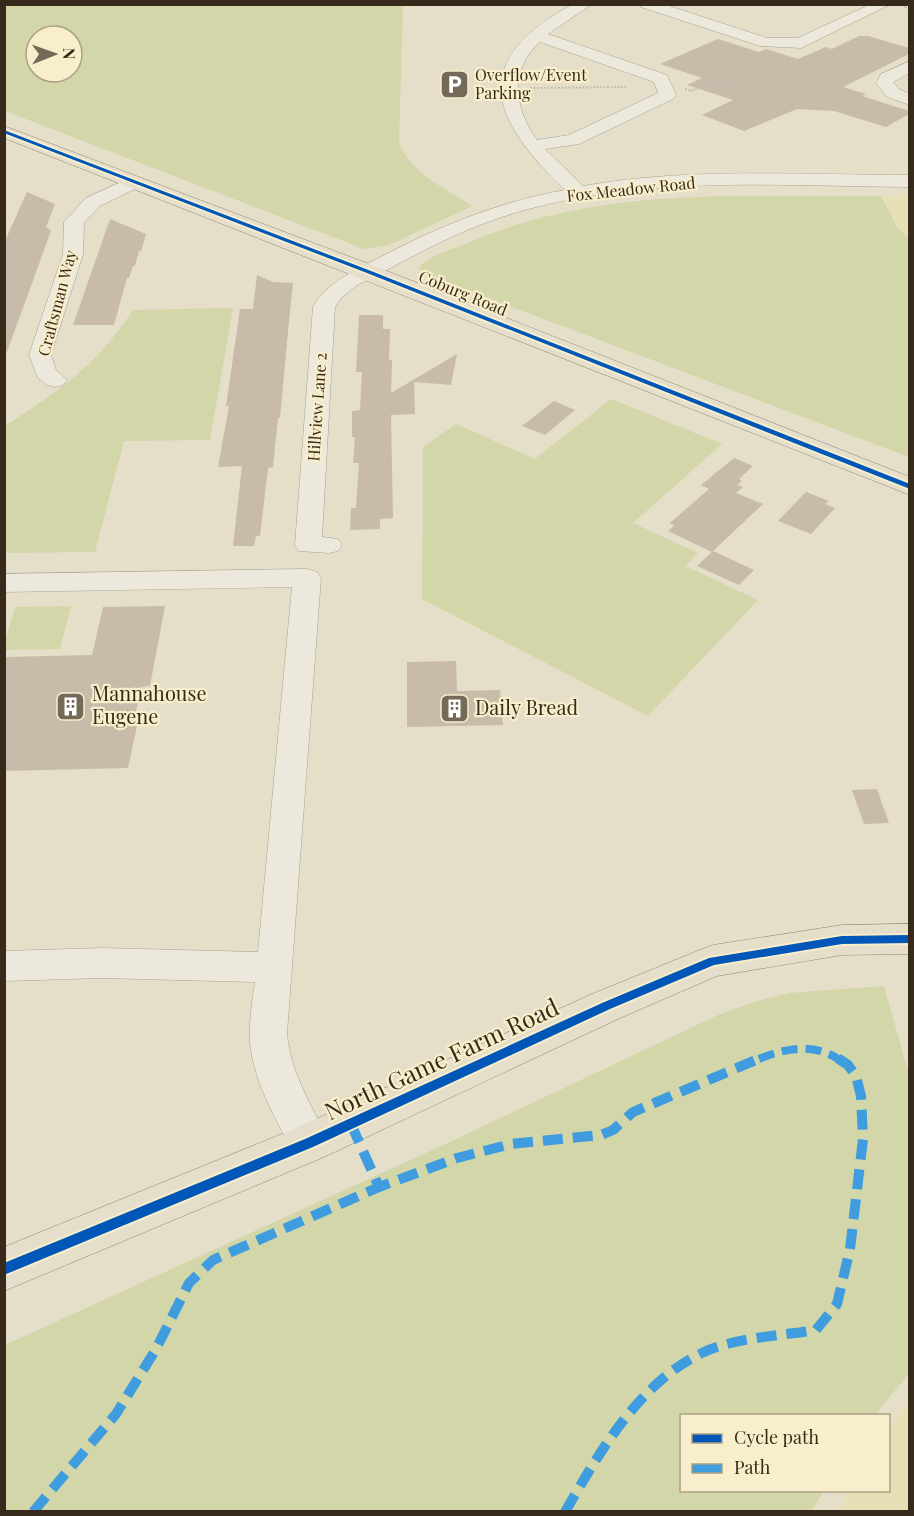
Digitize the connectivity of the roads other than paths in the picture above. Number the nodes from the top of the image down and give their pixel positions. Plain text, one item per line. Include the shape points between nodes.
1 (585, 4) edge
2 (646, 4) edge
3 (884, 4) edge
4 (536, 35) junction
5 (909, 66) edge
6 (909, 100) edge
7 (4, 132) edge
8 (532, 146) junction
9 (909, 181) edge
10 (134, 183) junction
11 (579, 193) junction
12 (369, 272) junction
13 (55, 380) dead end
14 (909, 487) edge
15 (328, 545) dead end
16 (4, 583) edge
17 (909, 939) edge
18 (4, 966) edge
19 (275, 967) junction
20 (309, 1143) junction
21 (4, 1269) edge

1 - 4 street
2 - 3 street via 763,42 801,43
4 - 8 street via 516,60 509,88 514,117
4 - 8 street via 661,78 666,98 569,141
5 - 6 street via 884,83 893,93
7 - 10 main road, Coburg Road
8 - 11 street
9 - 11 street, Fox Meadow Road via 678,183
10 - 12 main road, Coburg Road
10 - 13 street, Craftsman Way via 93,202 74,222 73,254 40,355 46,373
11 - 12 street, Fox Meadow Road via 474,220
12 - 14 main road, Coburg Road
12 - 15 street, Hillview Lane 2 via 330,296 324,307 308,545
16 - 19 street via 307,579
17 - 20 main road, North Game Farm Road via 842,940 713,961
18 - 19 street via 102,963
19 - 20 street via 271,1052 277,1076
20 - 21 main road, North Game Farm Road

